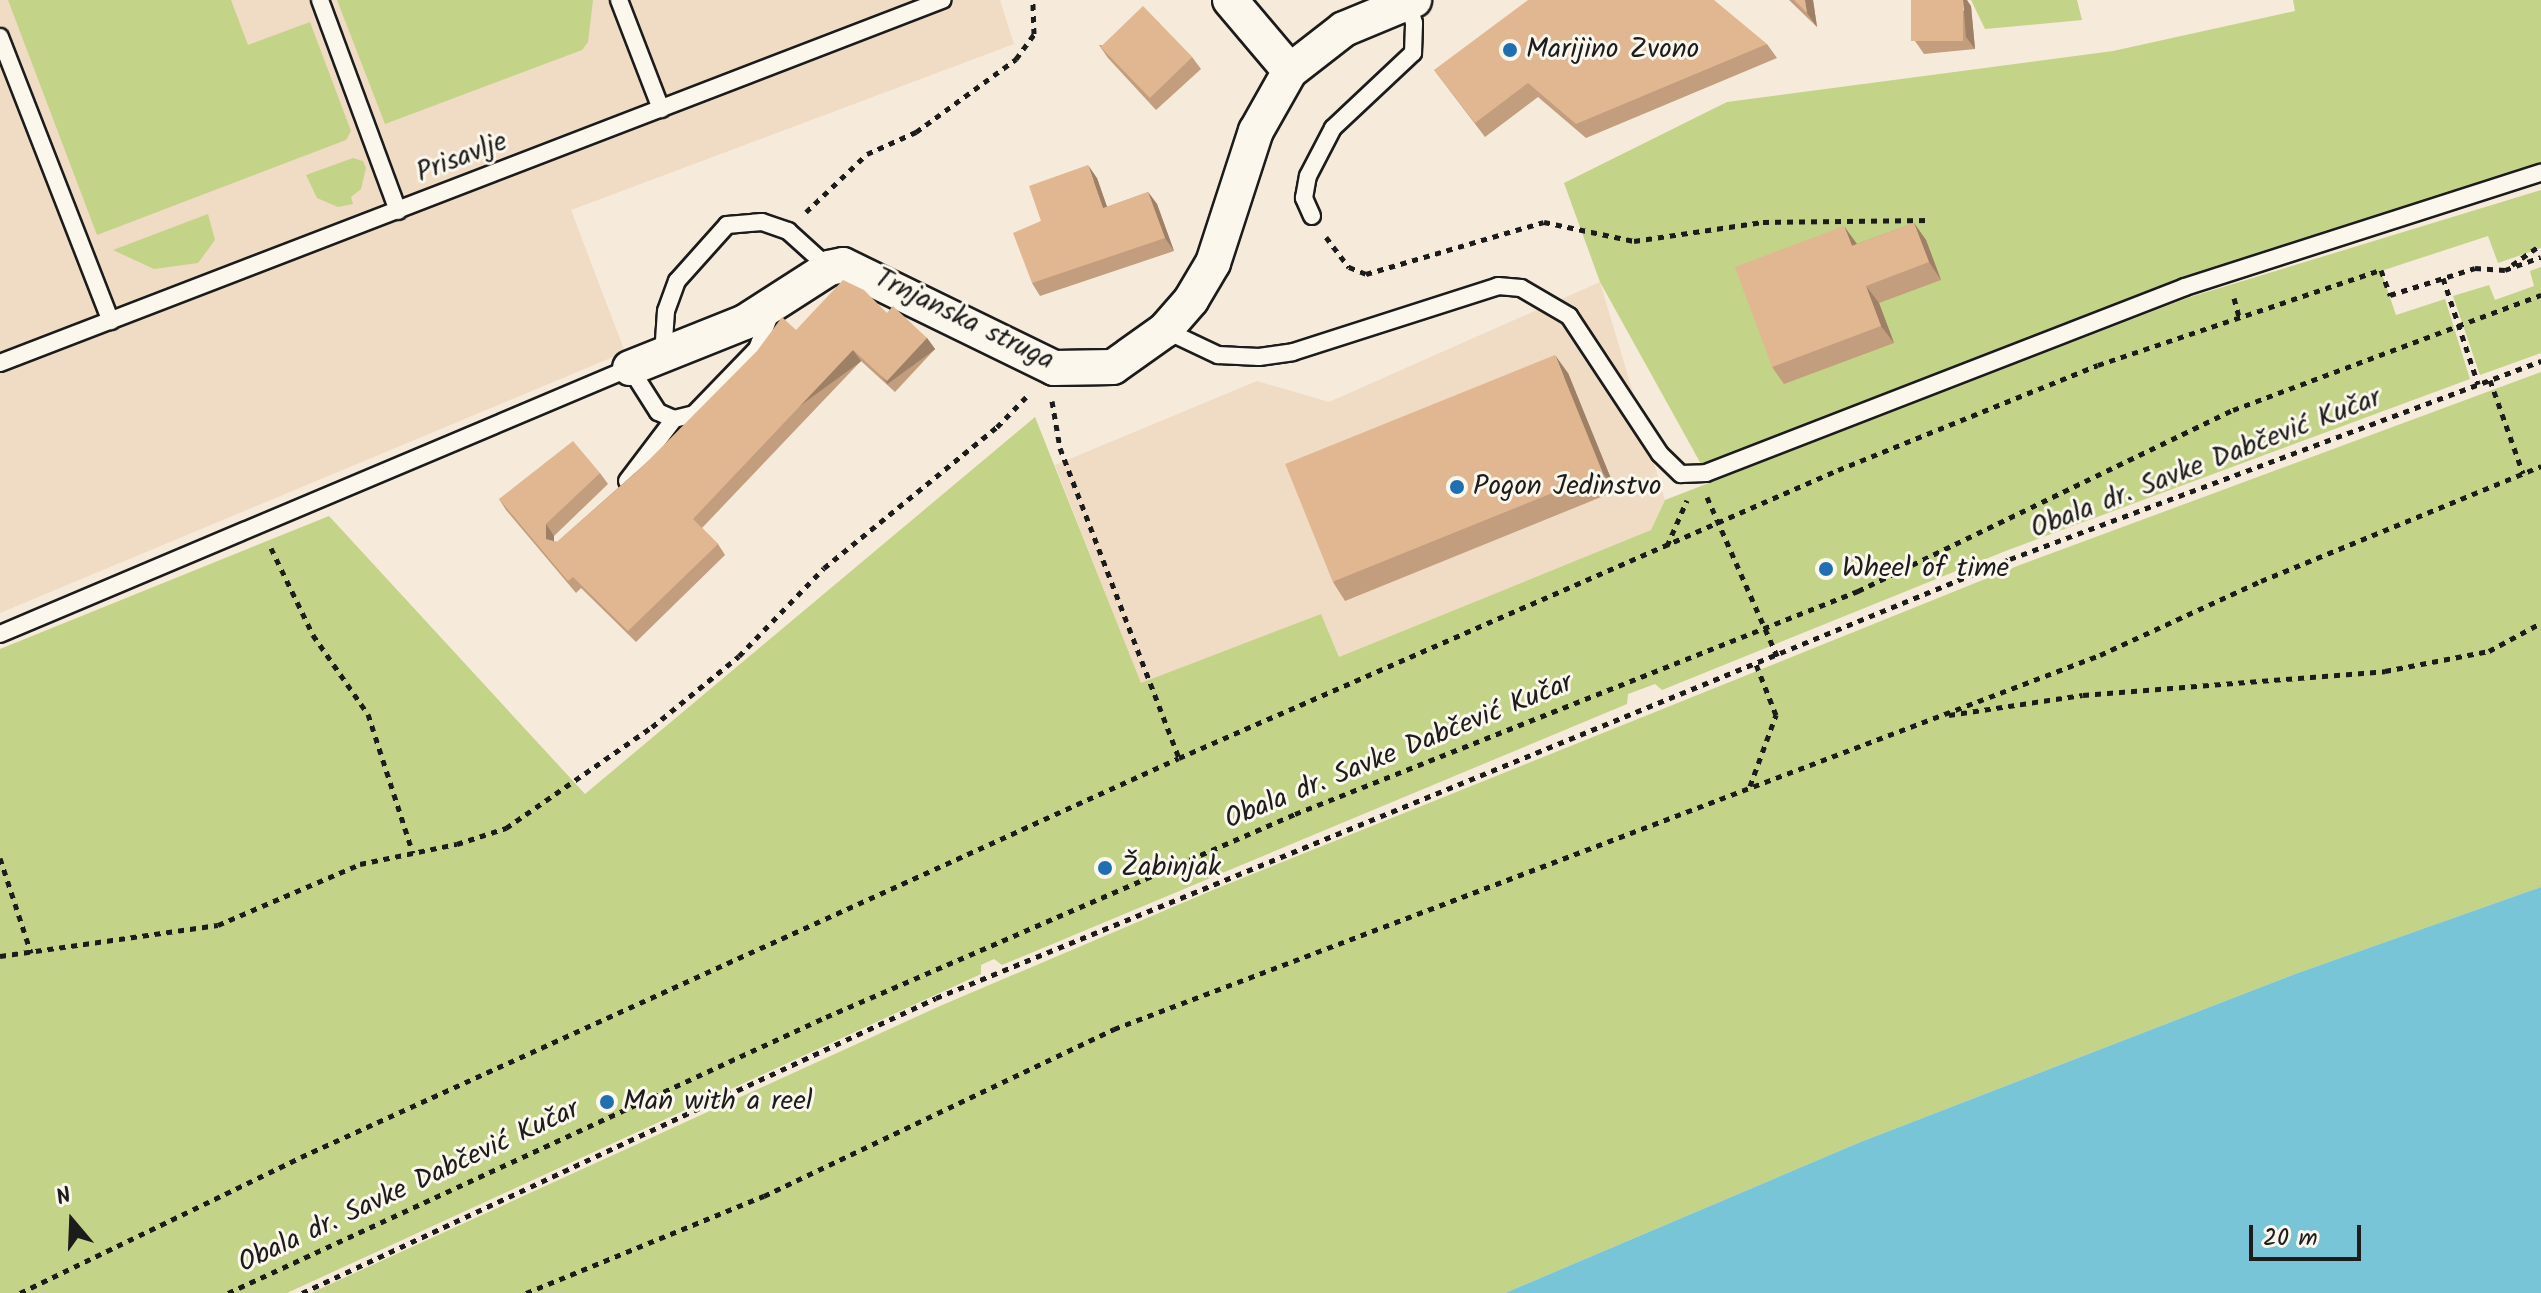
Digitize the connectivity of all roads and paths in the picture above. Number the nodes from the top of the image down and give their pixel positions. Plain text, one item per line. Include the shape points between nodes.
1 (320, 0) edge
2 (619, 0) edge
3 (942, 0) edge
4 (1033, 0) edge
5 (1230, 0) edge
6 (1410, 1) edge
7 (916, 5) edge
8 (0, 37) edge
9 (1290, 71) junction
10 (661, 109) junction
11 (2541, 173) edge
12 (398, 211) junction
13 (1312, 216) joint
14 (1931, 220) dead end
15 (788, 231) junction
16 (2541, 245) edge
17 (2541, 257) edge
18 (829, 268) junction
19 (2505, 270) junction
20 (2443, 278) junction
21 (2234, 295) dead end
22 (2541, 295) edge
23 (773, 306) junction
24 (2239, 317) junction
25 (111, 321) junction
26 (2459, 324) junction
27 (1165, 330) junction
28 (663, 356) junction
29 (2541, 361) edge
30 (0, 363) edge
31 (630, 368) junction
32 (1054, 368) junction
33 (2489, 380) junction
34 (2478, 384) junction
35 (674, 419) junction
36 (2541, 466) edge
37 (2523, 473) junction
38 (1699, 474) junction
39 (618, 490) edge
40 (1711, 507) dead end
41 (1719, 524) junction
42 (260, 525) junction
43 (1666, 547) junction
44 (2541, 623) edge
45 (1765, 627) junction
46 (0, 634) edge
47 (1777, 656) junction
48 (1756, 664) junction
49 (1936, 717) junction
50 (1179, 758) junction
51 (1750, 787) junction
52 (413, 853) junction
53 (0, 858) edge
54 (31, 953) junction
55 (0, 956) edge
56 (20, 1293) edge
57 (228, 1293) edge
58 (302, 1293) edge
59 (526, 1293) edge

1 - 12 lane
2 - 10 lane
3 - 7 lane, Prisavlje
4 - 15 path via 1034,34 1016,59 929,124 867,154
5 - 9 street
6 - 9 street via 1344,29
6 - 13 lane via 1413,53 1333,128 1308,176 1304,198
7 - 10 lane, Prisavlje
8 - 25 lane
9 - 27 street, Trnjanska struga via 1256,131 1213,263
10 - 12 lane, Prisavlje
11 - 38 lane via 2185,287
12 - 25 lane, Prisavlje
13 - 14 path via 1339,256 1366,274 1544,222 1634,241 1763,222
15 - 18 lane
15 - 28 lane via 741,222 712,239 677,281 666,311
16 - 19 path
17 - 19 path
18 - 23 street
18 - 32 street, Trnjanska struga via 857,268
19 - 20 path via 2475,268
20 - 24 path via 2390,295 2381,270
20 - 26 path
21 - 24 path
22 - 26 path, Obala dr. Savke Dabčević Kučar
23 - 28 street
23 - 35 lane via 757,349 694,414
24 - 41 path via 2098,365
25 - 30 lane, Prisavlje
26 - 34 path
26 - 45 path, Obala dr. Savke Dabčević Kučar via 2170,437 1883,579
27 - 32 street, Trnjanska struga via 1113,367
27 - 38 lane via 1218,355 1259,357 1293,352 1498,286 1521,288 1569,316 1660,454 1681,474
28 - 31 street
29 - 33 path, Obala dr. Savke Dabčević Kučar
31 - 35 lane via 646,399
31 - 42 lane
32 - 50 path via 1052,412 1060,448
32 - 52 path via 997,427 824,568 739,656 652,727 506,828
33 - 34 path, Obala dr. Savke Dabčević Kučar
33 - 37 path
34 - 47 path, Obala dr. Savke Dabčević Kučar via 2010,559
35 - 39 lane via 641,468
36 - 37 path
37 - 49 path via 2261,581 2100,655
38 - 43 path
40 - 41 path
41 - 43 path
41 - 45 path
42 - 46 lane
42 - 52 path via 313,635 368,714
43 - 50 path
44 - 49 path via 2489,651 2385,671 2083,695
45 - 47 path
45 - 57 path, Obala dr. Savke Dabčević Kučar via 1295,814 826,1017
47 - 48 path, Obala dr. Savke Dabčević Kučar
48 - 51 path via 1776,715
48 - 58 path, Obala dr. Savke Dabčević Kučar via 936,998
49 - 51 path
50 - 56 path via 301,1157
51 - 59 path via 1114,1029 764,1196
52 - 54 path via 360,864 218,925
53 - 54 path
54 - 55 path

